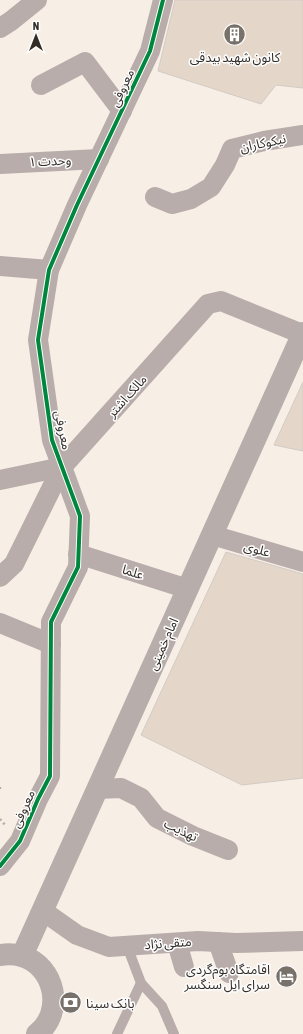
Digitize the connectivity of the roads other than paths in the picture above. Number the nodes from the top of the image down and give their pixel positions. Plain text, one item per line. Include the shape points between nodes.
1 (37, 0) edge
2 (163, 0) edge
3 (0, 28) edge
4 (41, 85) dead end
5 (122, 111) junction
6 (303, 135) edge
7 (99, 158) junction
8 (0, 164) edge
9 (155, 197) dead end
10 (0, 266) edge
11 (49, 270) junction
12 (303, 333) edge
13 (62, 468) junction
14 (0, 480) edge
15 (212, 535) junction
16 (78, 554) junction
17 (303, 562) edge
18 (0, 577) edge
19 (188, 590) junction
20 (0, 623) edge
21 (51, 644) junction
22 (97, 789) junction
23 (228, 850) dead end
24 (0, 866) edge
25 (43, 911) junction
26 (303, 941) edge
27 (218, 942) junction
28 (177, 943) junction
29 (127, 946) junction
30 (0, 955) edge
31 (22, 956) junction
32 (184, 967) dead end
33 (229, 973) dead end
34 (141, 983) junction
35 (48, 1030) edge
36 (117, 1034) edge
37 (174, 1034) edge

1 - 3 street
2 - 5 street, معروفی via 150,51
4 - 5 street via 86,62
5 - 7 street, معروفی
6 - 9 street, نیکوکاران via 264,140 232,149 212,187 191,199 172,204
7 - 8 street, وحدت ۱
7 - 11 street, معروفی
10 - 11 street
11 - 13 street, معروفی via 38,340 52,440
12 - 13 street, مالک اشتر via 220,301 208,304
12 - 15 street, امام خمینی
13 - 14 street
13 - 16 street, معروفی via 80,516
13 - 18 street, مالک اشتر via 14,564
15 - 17 street, علوی
15 - 19 street, امام خمینی
16 - 19 street, علما
16 - 21 street, معروفی via 78,567 51,622
19 - 22 street, امام خمینی
20 - 21 street
21 - 24 street, معروفی via 50,776 20,841
22 - 23 street, تهذیب via 120,788 141,798 157,818
22 - 25 street, امام خمینی
25 - 29 street, متقی نژاد via 77,935 109,947
25 - 31 street, امام خمینی
26 - 27 street, متقی نژاد
27 - 28 street, متقی نژاد
27 - 33 street
28 - 29 street, متقی نژاد
28 - 32 street
29 - 34 lane
30 - 31 street
31 - 35 street via 42,969 53,989 54,1001
34 - 36 lane
34 - 37 lane via 162,1006

